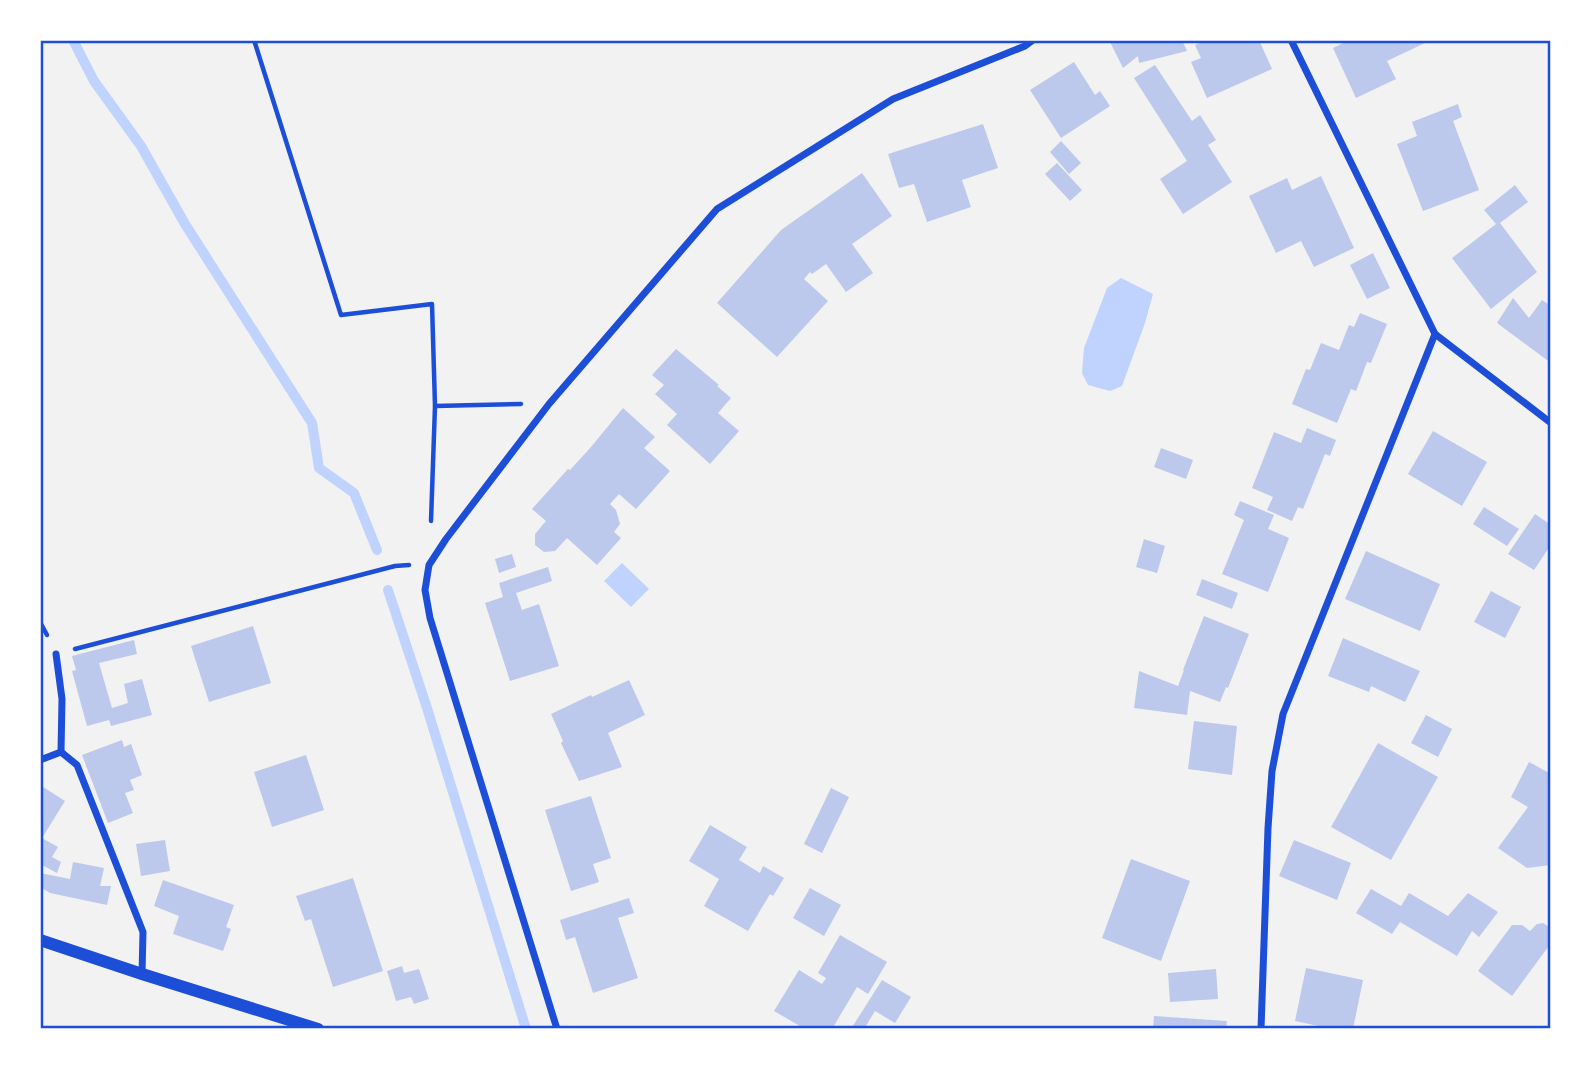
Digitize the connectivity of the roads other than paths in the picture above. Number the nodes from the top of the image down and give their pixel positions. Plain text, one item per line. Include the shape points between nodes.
1 (1033, 40) edge
2 (1291, 40) edge
3 (1434, 334) junction
4 (1551, 423) edge
5 (56, 654) road end
6 (61, 752) junction
7 (40, 760) edge
8 (40, 940) edge
9 (142, 974) junction
10 (317, 1029) edge
11 (557, 1029) edge
12 (1261, 1029) edge

1 - 11 street via 893,99 717,209 550,404 429,565 425,590 430,618
2 - 3 street
3 - 4 street
3 - 12 street via 1283,714 1268,828
5 - 6 street via 62,699
6 - 7 street
6 - 9 street via 77,765 144,932
8 - 9 street
9 - 10 street

